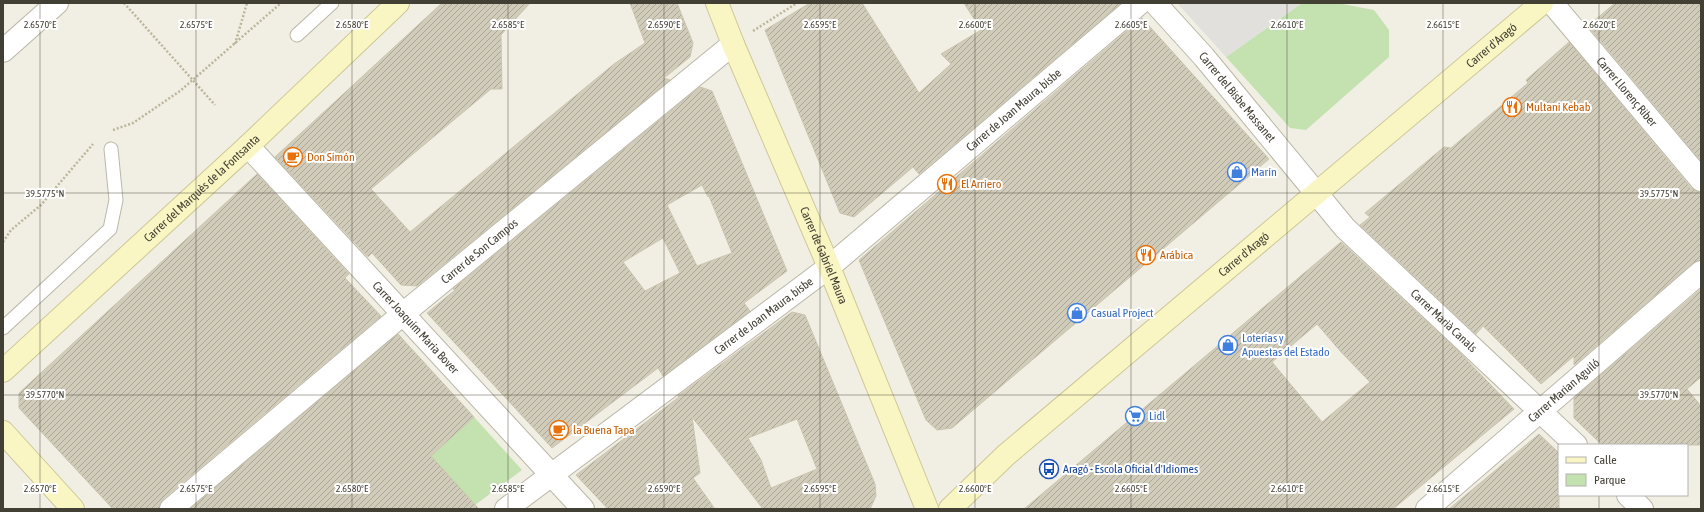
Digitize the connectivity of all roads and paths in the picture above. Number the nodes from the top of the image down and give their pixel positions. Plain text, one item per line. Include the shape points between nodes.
1 (57, 3) edge
2 (124, 3) edge
3 (247, 3) edge
4 (280, 3) edge
5 (332, 3) edge
6 (398, 3) edge
7 (717, 3) edge
8 (797, 3) edge
9 (1140, 3) edge
10 (1156, 3) edge
11 (1542, 3) edge
12 (1552, 3) edge
13 (297, 35) dead end
14 (733, 44) junction
15 (234, 45) junction
16 (3, 51) edge
17 (193, 81) junction
18 (215, 106) dead end
19 (108, 133) dead end
20 (96, 141) dead end
21 (248, 146) junction
22 (111, 149) dead end
23 (1701, 180) edge
24 (1316, 193) junction
25 (3, 242) edge
26 (829, 267) junction
27 (1701, 272) edge
28 (404, 313) junction
29 (3, 328) edge
30 (3, 371) edge
31 (1540, 411) junction
32 (3, 432) edge
33 (1575, 444) edge
34 (551, 475) junction
35 (1629, 496) edge
36 (73, 509) edge
37 (170, 509) edge
38 (506, 509) edge
39 (583, 509) edge
40 (927, 509) edge
41 (950, 509) edge
42 (1427, 509) edge
43 (1642, 509) edge

1 - 16 street
2 - 17 path
3 - 15 path
4 - 15 path
5 - 13 lane
6 - 21 street, Carrer del Marquès de la Fontsanta
7 - 14 street, Carrer de Gabriel Maura
8 - 14 path
9 - 26 street, Carrer de Joan Maura, bisbe
10 - 24 street, Carrer del Bisbe Massanet
11 - 24 street, Carrer d'Aragó
12 - 23 street, Carrer Llorenç Riber
14 - 26 street, Carrer de Gabriel Maura
14 - 28 street, Carrer de Son Campos
15 - 17 path
17 - 18 path
17 - 19 path via 133,123 115,128
20 - 25 path via 41,205 12,230
21 - 28 street, Carrer Joaquim Maria Bover
21 - 30 street, Carrer del Marquès de la Fontsanta
22 - 29 lane via 116,200 110,229
24 - 31 street, Carrer Marià Canals via 1345,228
24 - 41 street, Carrer d'Aragó via 997,462
26 - 34 street, Carrer de Joan Maura, bisbe
26 - 40 street, Carrer de Gabriel Maura
27 - 31 street, Carrer Marian Aguiló
28 - 34 street, Carrer Joaquim Maria Bover
28 - 37 street, Carrer de Son Campos
31 - 33 street, Carrer Marià Canals
31 - 42 street, Carrer Marian Aguiló
32 - 36 street
34 - 38 street, Carrer de Joan Maura, bisbe
34 - 39 street, Carrer Joaquim Maria Bover
35 - 43 street

